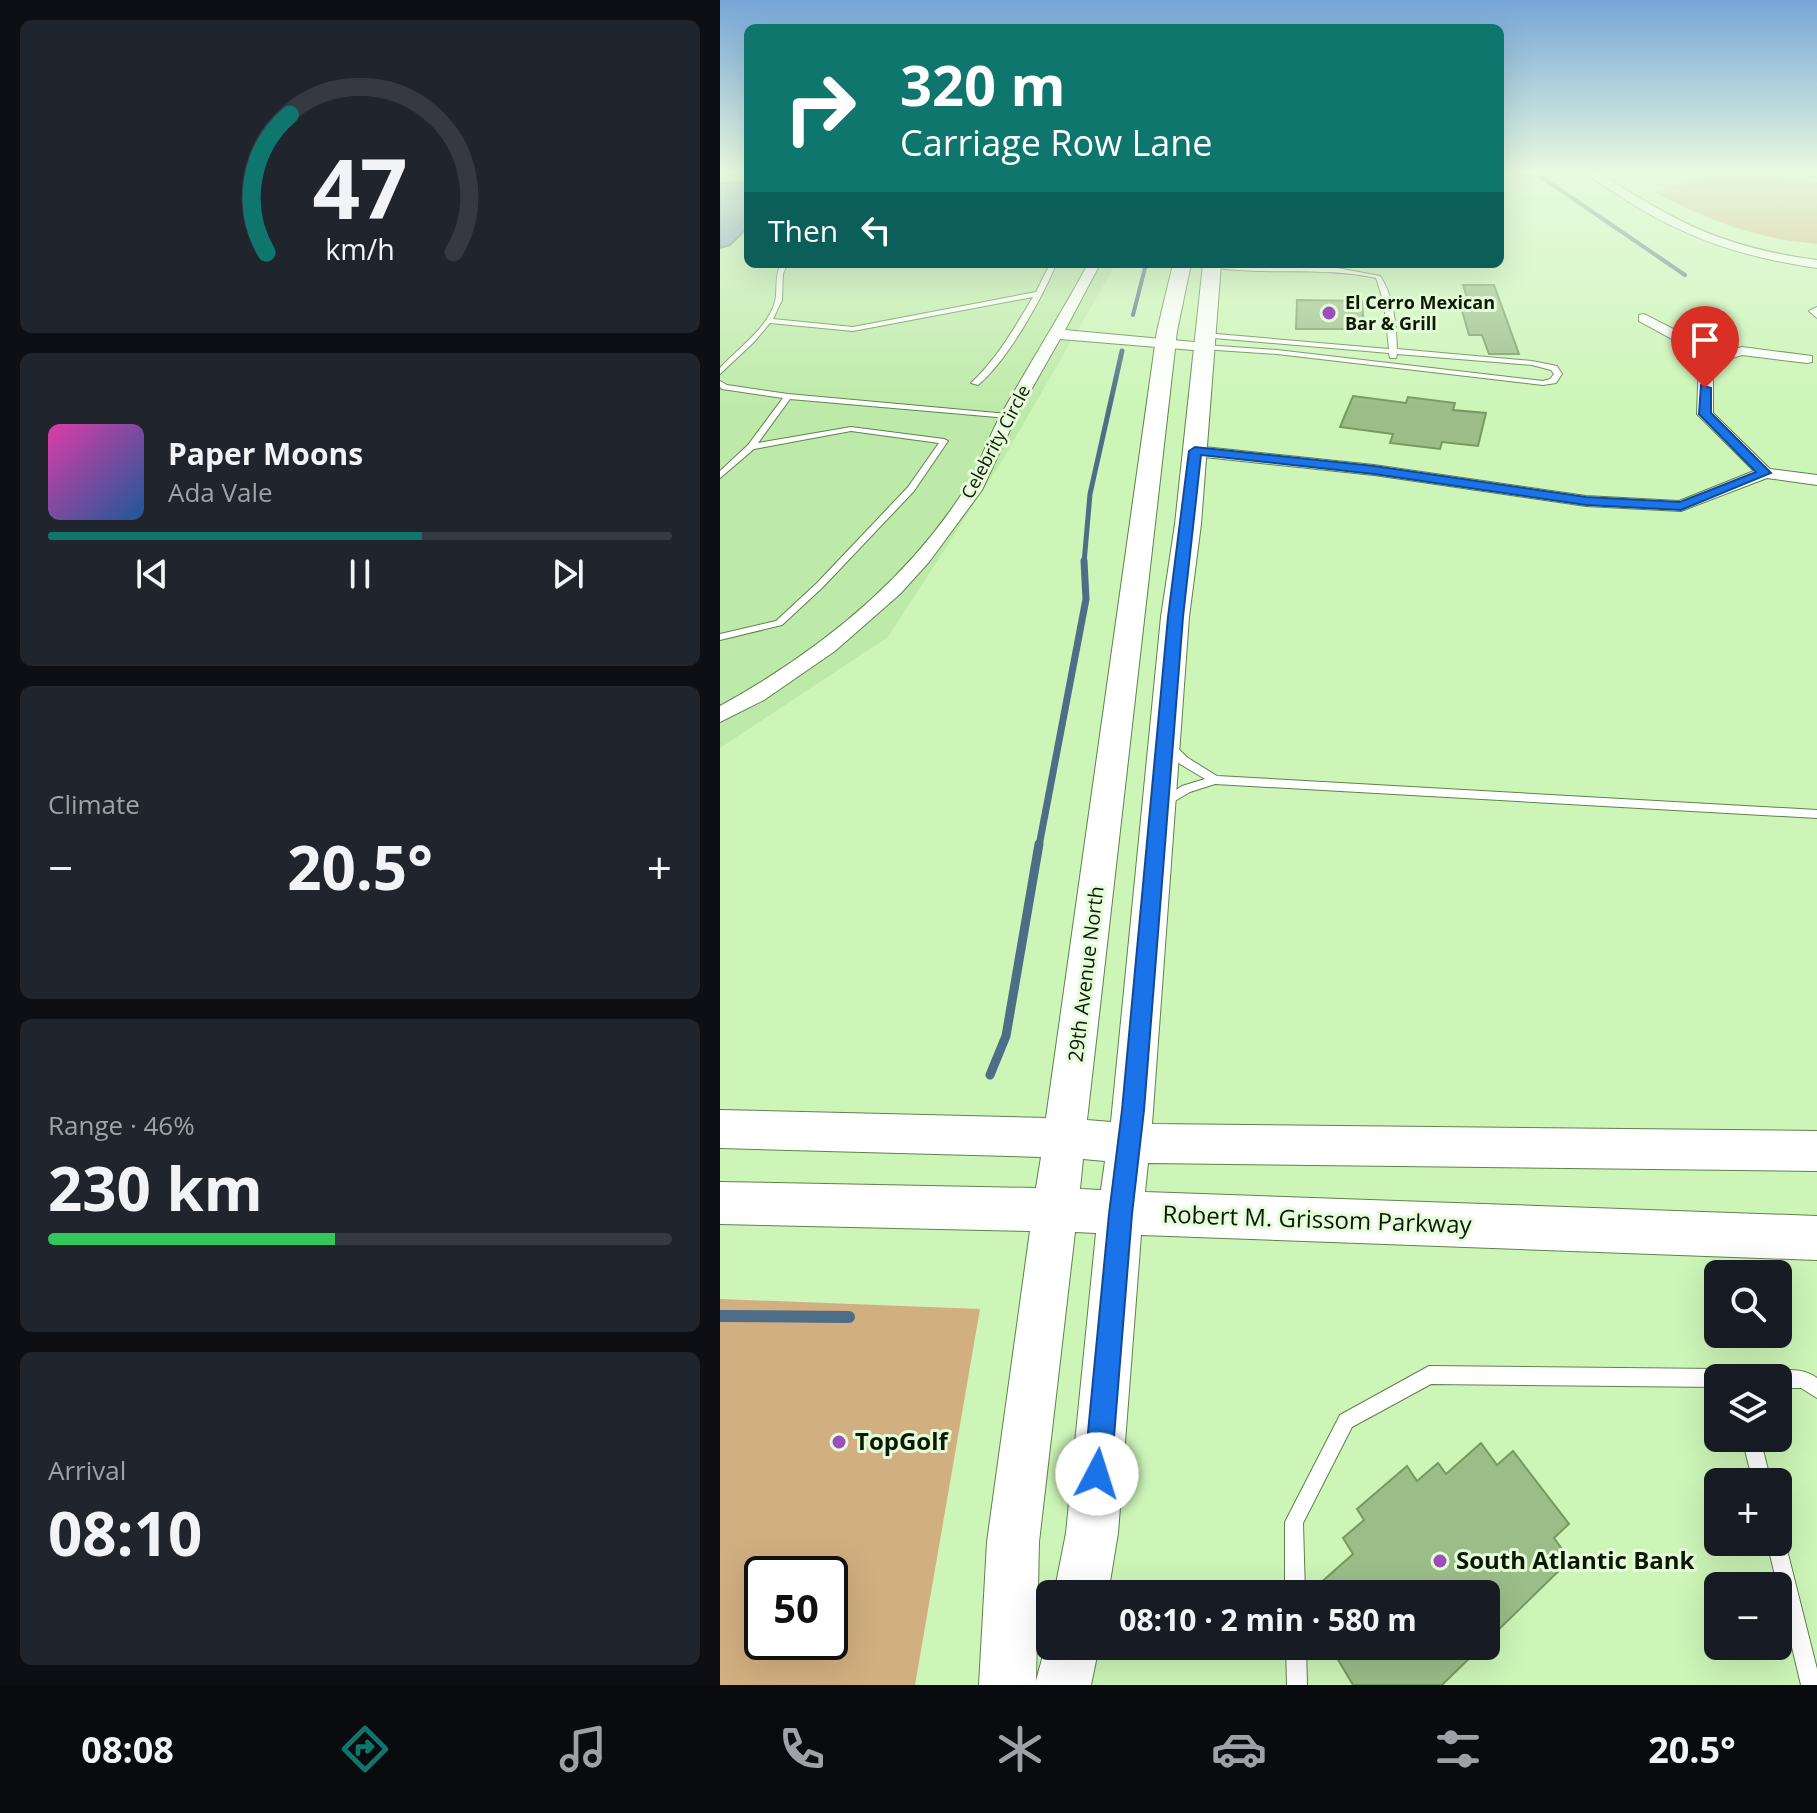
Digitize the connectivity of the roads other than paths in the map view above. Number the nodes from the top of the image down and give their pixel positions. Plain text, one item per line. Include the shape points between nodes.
1 (1750, 251) edge
2 (1817, 264) edge
3 (782, 268) edge
4 (1051, 268) edge
5 (1092, 268) edge
6 (1181, 268) edge
7 (1212, 268) edge
8 (1229, 268) edge
9 (1038, 294) junction
10 (1644, 318) dead end
11 (768, 321) junction
12 (1061, 328) junction
13 (1167, 337) junction
14 (1278, 340) junction
15 (1205, 341) junction
16 (1394, 351) junction
17 (1277, 352) junction
18 (1532, 353) dead end
19 (1437, 354) junction
20 (1717, 357) junction
21 (1807, 359) dead end
22 (1532, 363) junction
23 (1392, 365) junction
24 (1437, 370) junction
25 (720, 372) edge
26 (720, 383) edge
27 (975, 383) dead end
28 (788, 396) junction
29 (1008, 416) junction
30 (751, 447) junction
31 (1195, 451) junction
32 (1765, 473) junction
33 (720, 475) edge
34 (1817, 480) edge
35 (720, 637) edge
36 (720, 715) edge
37 (1165, 743) junction
38 (1215, 780) junction
39 (1159, 806) junction
40 (1817, 814) edge
41 (720, 1129) edge
42 (1065, 1138) junction
43 (1130, 1143) junction
44 (1817, 1151) edge
45 (720, 1203) edge
46 (1056, 1210) junction
47 (1120, 1214) junction
48 (1817, 1238) edge
49 (1704, 1378) edge
50 (1792, 1379) edge
51 (1817, 1389) edge
52 (1779, 1556) edge
53 (1084, 1580) edge
54 (1295, 1580) edge
55 (1068, 1660) edge
56 (1296, 1660) edge
57 (1007, 1685) edge
58 (1063, 1685) edge
59 (1297, 1685) edge
60 (1811, 1685) edge

1 - 2 street
3 - 11 lane via 781,295
4 - 9 lane
5 - 12 street, Celebrity Circle
6 - 13 main road, 29th Avenue North
7 - 15 main road
8 - 16 lane via 1378,277
9 - 11 lane via 853,329
9 - 27 lane
10 - 20 street
11 - 25 lane
12 - 13 street
12 - 29 street, Celebrity Circle
13 - 15 street
13 - 42 main road, 29th Avenue North
14 - 15 lane
14 - 16 lane
14 - 17 lane
15 - 17 lane
15 - 31 main road
16 - 19 lane
16 - 23 lane
17 - 23 lane
18 - 22 lane
19 - 22 lane
19 - 24 lane
20 - 21 street via 1742,351
20 - 32 street via 1706,361 1705,414
22 - 24 lane via 1554,368 1557,378 1543,383
23 - 24 lane
26 - 28 lane
28 - 29 lane
28 - 30 lane
29 - 36 street, Celebrity Circle via 973,490 907,575 838,638
30 - 33 lane
30 - 35 lane via 851,429 944,441 911,489 779,623
31 - 32 street via 1586,501 1681,506
31 - 37 main road
32 - 34 street
37 - 38 lane
37 - 39 main road
38 - 39 lane via 1186,789
38 - 40 lane
39 - 43 main road
41 - 42 main road
42 - 43 main road
42 - 46 main road, 29th Avenue North
43 - 44 main road
43 - 47 main road
45 - 46 main road, Robert M. Grissom Parkway
46 - 47 main road, Robert M. Grissom Parkway
46 - 57 main road, 29th Avenue North via 1013,1542
47 - 48 main road, Robert M. Grissom Parkway
47 - 53 main road
49 - 54 lane via 1429,1375 1346,1421 1294,1522
50 - 51 lane via 1804,1379
52 - 60 lane
55 - 58 main road
56 - 59 lane

